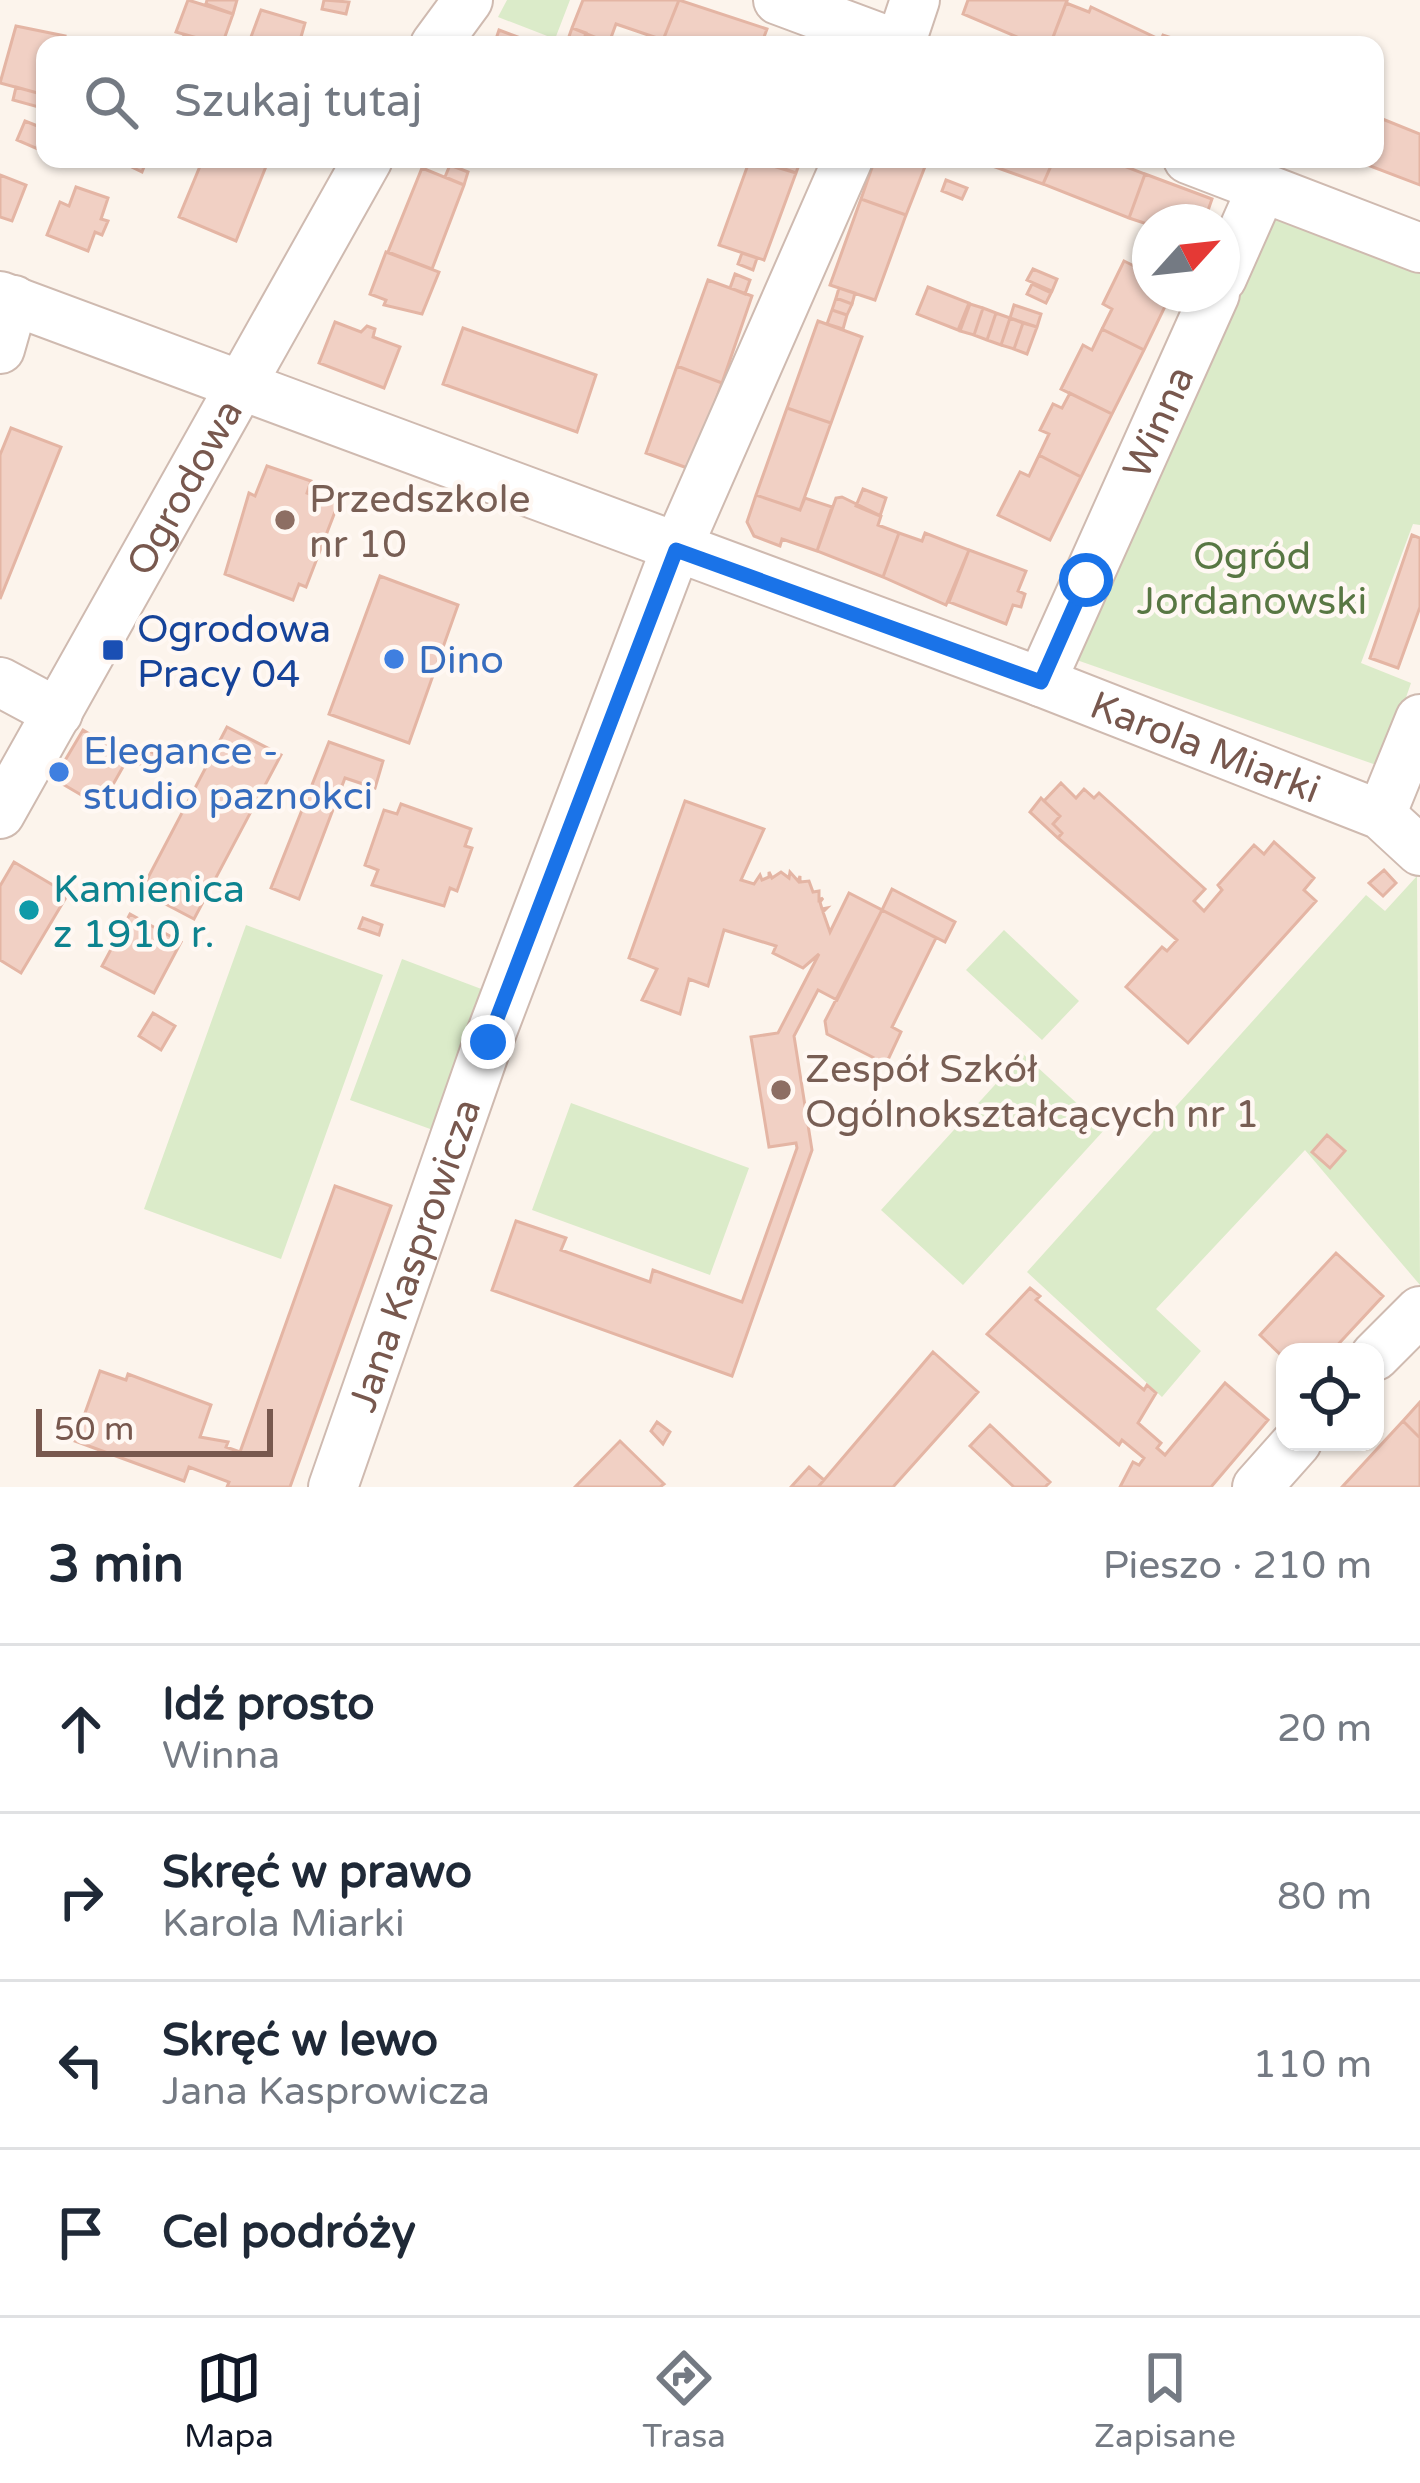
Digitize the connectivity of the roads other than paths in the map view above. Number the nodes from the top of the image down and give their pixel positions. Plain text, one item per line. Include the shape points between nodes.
1 (424, 0) edge
2 (468, 0) edge
3 (778, 0) edge
4 (915, 0) edge
5 (431, 36) edge
6 (440, 36) edge
7 (876, 36) edge
8 (903, 36) edge
9 (363, 168) edge
10 (844, 168) edge
11 (1212, 168) edge
12 (1262, 188) junction
13 (1240, 238) edge
14 (1420, 248) edge
15 (7, 298) edge
16 (1207, 312) edge
17 (0, 349) edge
18 (240, 384) junction
19 (676, 550) junction
20 (0, 682) edge
21 (1041, 682) junction
22 (58, 713) junction
23 (1420, 719) edge
24 (0, 814) edge
25 (1381, 815) junction
26 (1420, 851) edge
27 (1420, 1312) edge
28 (1384, 1347) edge
29 (1289, 1451) edge
30 (333, 1487) edge
31 (1257, 1487) edge

1 - 5 street
2 - 6 street
3 - 7 street
4 - 8 street
9 - 18 street, Ogrodowa
10 - 19 street, Jana Kasprowicza
11 - 12 street
12 - 13 street
12 - 14 street
15 - 17 street
15 - 18 street, Karola Miarki
16 - 21 street, Winna
18 - 19 street, Karola Miarki
18 - 22 street, Ogrodowa
19 - 21 street, Karola Miarki
19 - 30 street, Jana Kasprowicza via 503,1002
20 - 22 street
21 - 25 street, Karola Miarki
22 - 24 street, Ogrodowa
23 - 25 street
25 - 26 street, Karola Miarki
27 - 28 street
29 - 31 street

